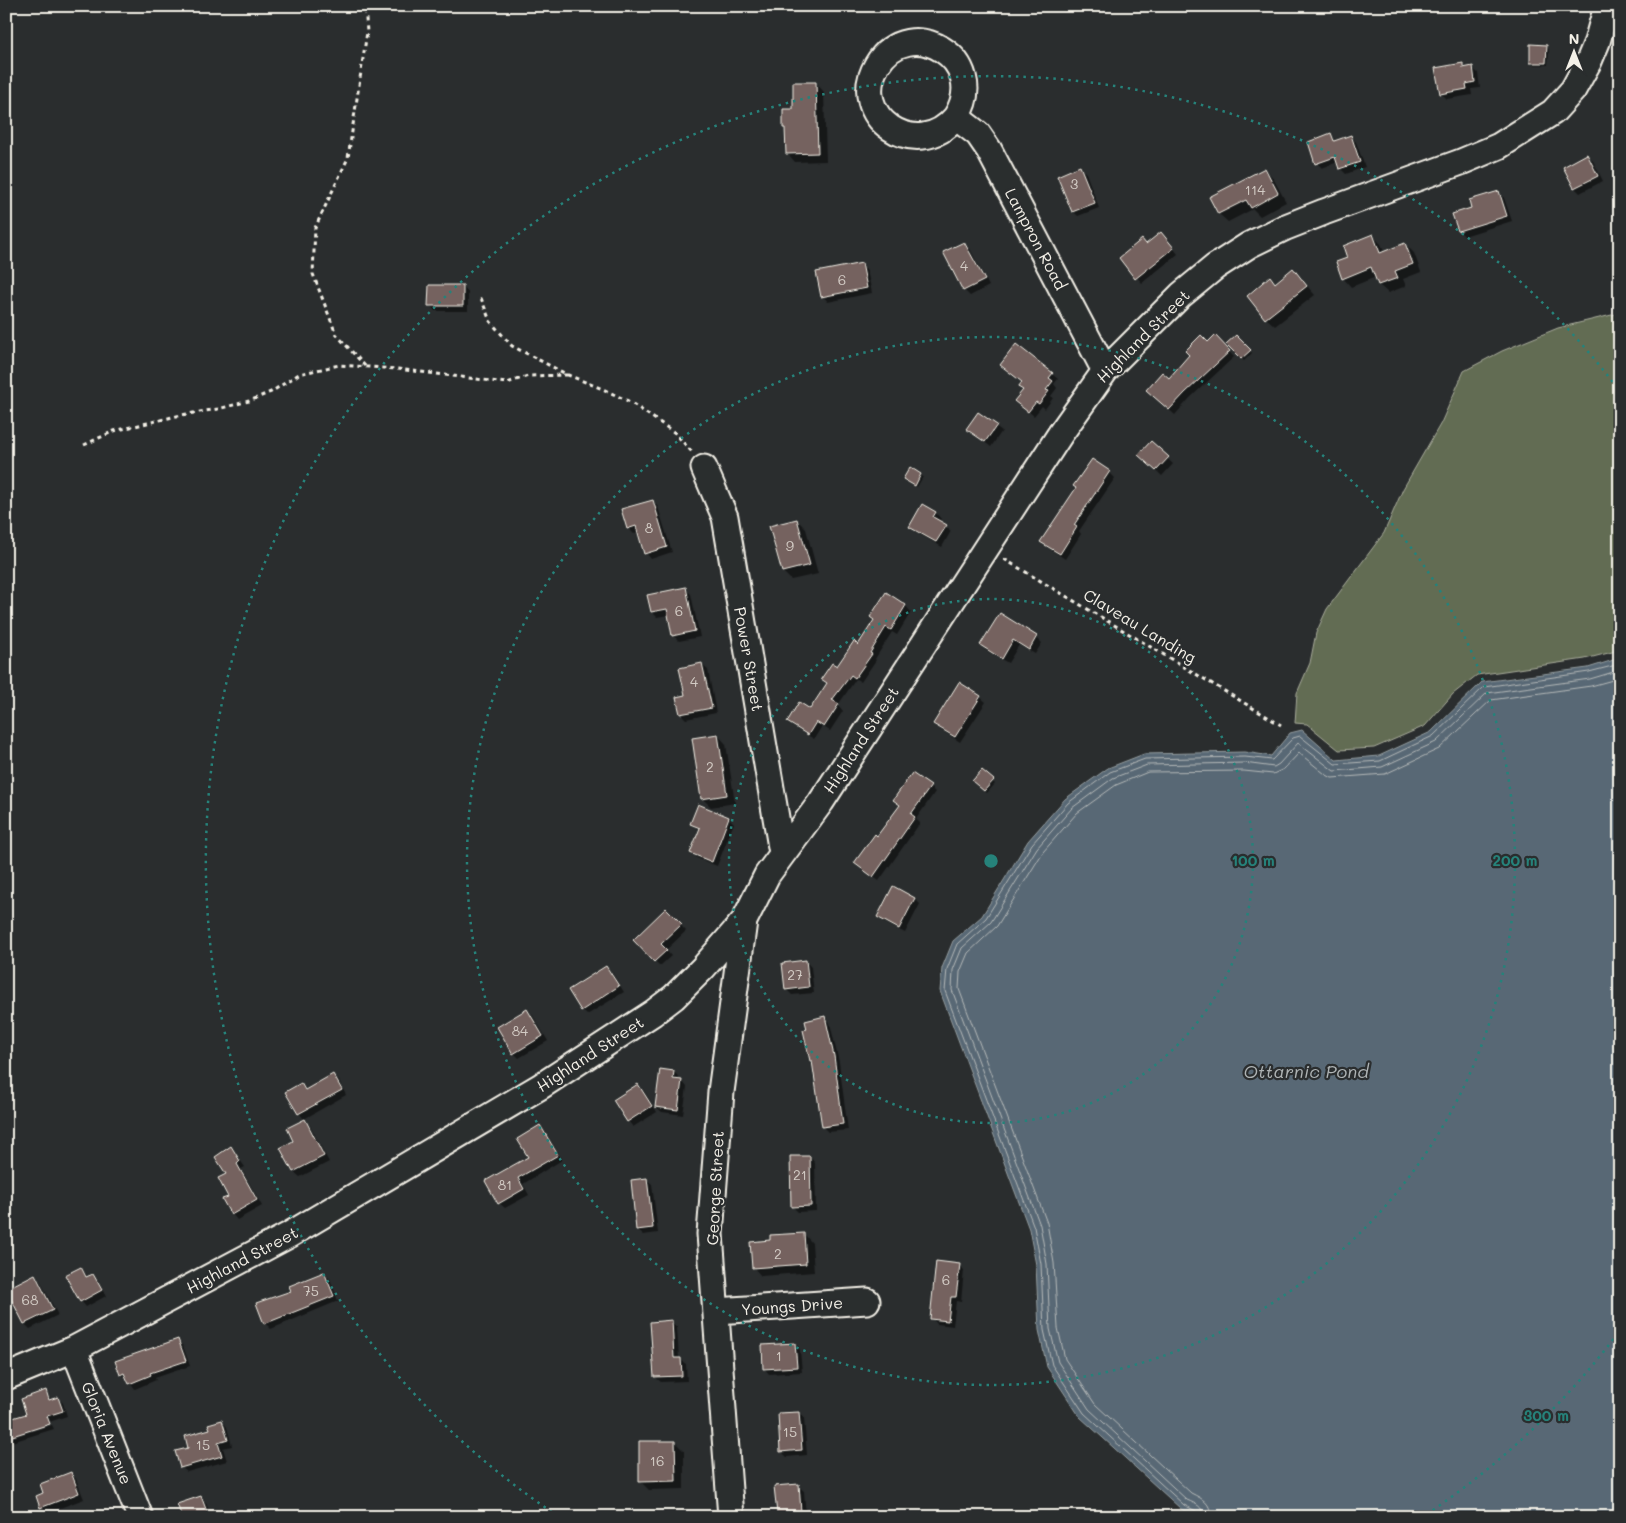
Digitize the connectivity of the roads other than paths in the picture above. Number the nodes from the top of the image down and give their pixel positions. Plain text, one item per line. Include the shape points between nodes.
1 (1607, 6) edge
2 (956, 117) dead end
3 (1105, 371) junction
4 (704, 468) road end
5 (782, 853) junction
6 (744, 920) junction
7 (867, 1301) dead end
8 (716, 1311) junction
9 (74, 1350) junction
10 (6, 1377) edge
11 (140, 1517) edge
12 (730, 1517) edge

1 - 3 street, Highland Street via 1589,61 1573,90 1553,112 1511,139 1476,155 1286,227 1250,245 1215,267 1181,295
2 - 3 street, Lampron Road via 978,134 989,150
3 - 5 street, Highland Street via 1061,433 821,802
4 - 5 street, Power Street via 725,517
5 - 6 street, Highland Street
6 - 8 street, George Street via 721,1092 710,1234
6 - 9 street, Highland Street via 674,997 541,1086 289,1236
7 - 8 street, Youngs Drive
8 - 12 street, George Street
9 - 10 street, Highland Street
9 - 11 street, Gloria Avenue

